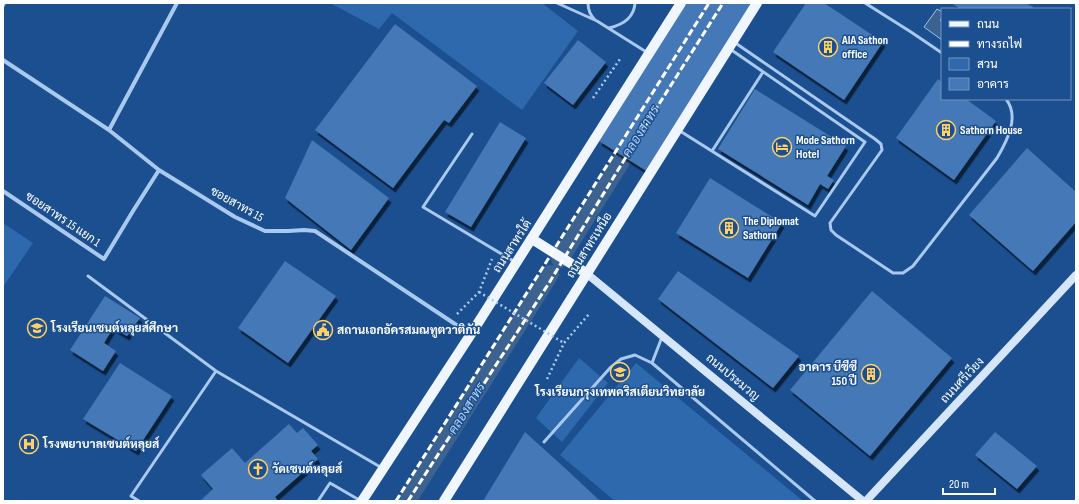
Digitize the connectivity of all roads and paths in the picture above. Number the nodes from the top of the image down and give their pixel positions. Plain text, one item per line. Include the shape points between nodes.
1 (177, 3) edge
2 (557, 3) edge
3 (588, 3) edge
4 (635, 3) edge
5 (681, 3) edge
6 (757, 3) edge
7 (865, 3) edge
8 (597, 21) junction
9 (608, 28) junction
10 (731, 45) junction
11 (941, 52) edge
12 (650, 54) junction
13 (620, 59) dead end
14 (3, 60) edge
15 (763, 72) junction
16 (593, 98) dead end
17 (1006, 100) edge
18 (677, 129) junction
19 (109, 130) junction
20 (472, 134) dead end
21 (712, 151) junction
22 (160, 170) junction
23 (3, 191) edge
24 (532, 238) junction
25 (492, 258) dead end
26 (516, 263) junction
27 (586, 273) junction
28 (1076, 275) edge
29 (88, 276) dead end
30 (479, 292) junction
31 (589, 314) dead end
32 (456, 315) dead end
33 (471, 334) junction
34 (662, 335) junction
35 (564, 343) junction
36 (652, 364) junction
37 (216, 371) junction
38 (547, 379) dead end
39 (544, 442) dead end
40 (383, 469) junction
41 (862, 500) edge
42 (139, 501) edge
43 (318, 501) edge
44 (362, 501) edge
45 (444, 501) edge
46 (815, 501) edge

1 - 19 street
2 - 8 lane
3 - 8 lane via 591,16
4 - 9 lane via 632,15 626,21 619,26
5 - 12 main road, ถนนสาทรใต้
6 - 10 main road, ถนนสาทรเหนือ
7 - 11 lane
8 - 9 lane
9 - 12 lane
10 - 15 lane
10 - 17 lane via 881,144 882,150 830,223 831,230 836,235 893,273 903,273 913,266 997,158 1008,138 1011,126 1011,110
10 - 18 main road, ถนนสาทรเหนือ
12 - 24 main road, ถนนสาทรใต้
13 - 16 path
14 - 19 street, ซอยสาทร 15
15 - 21 lane
15 - 21 lane via 865,142 815,216
18 - 21 lane
18 - 27 main road, ถนนสาทรเหนือ
19 - 22 street, ซอยสาทร 15
20 - 26 lane via 423,207
22 - 23 street, ซอยสาทร 15 แยก 1 via 104,258
22 - 33 street, ซอยสาทร 15 via 236,217 265,231 316,231
24 - 26 main road, ถนนสาทรใต้
24 - 27 main road
25 - 30 path
26 - 33 main road, ถนนสาทรใต้
27 - 34 street, ถนนประมวญ
27 - 45 main road, ถนนสาทรเหนือ
28 - 41 street, ถนนศรีเวียง
29 - 37 lane
30 - 32 path
30 - 35 path, bridge
31 - 35 path
33 - 40 main road, ถนนสาทรใต้
34 - 36 lane
34 - 41 street, ถนนประมวญ
35 - 38 path
36 - 39 lane via 635,355 621,359
36 - 46 lane
37 - 40 lane
37 - 42 lane via 131,496
40 - 44 main road, ถนนสาทรใต้
43 - 44 lane via 330,483

